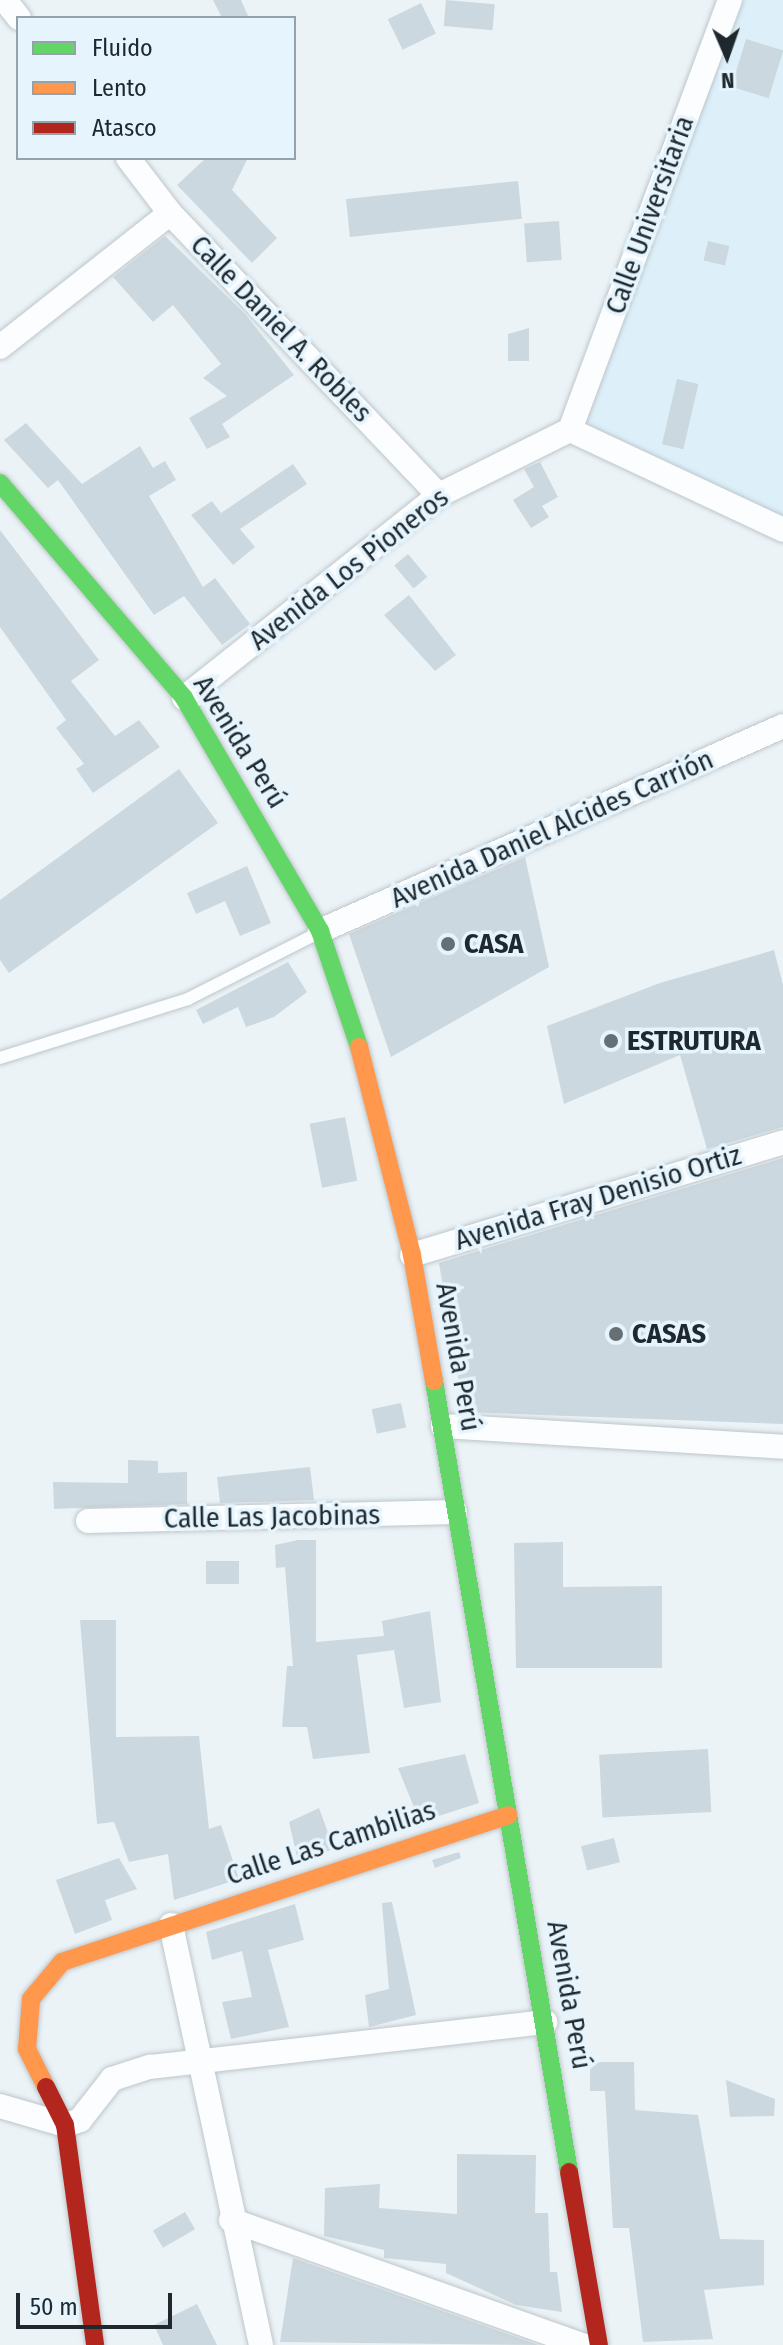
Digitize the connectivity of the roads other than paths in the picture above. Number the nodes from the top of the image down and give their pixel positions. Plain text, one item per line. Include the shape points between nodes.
1 (730, 0) edge
2 (130, 160) edge
3 (170, 213) junction
4 (0, 347) edge
5 (570, 430) junction
6 (0, 483) edge
7 (439, 495) junction
8 (783, 530) edge
9 (184, 698) junction
10 (783, 726) edge
11 (320, 931) junction
12 (0, 1058) edge
13 (783, 1142) edge
14 (412, 1255) junction
15 (443, 1426) junction
16 (783, 1447) edge
17 (455, 1512) junction
18 (88, 1521) dead end
19 (508, 1815) junction
20 (171, 1925) junction
21 (545, 2022) junction
22 (202, 2058) junction
23 (0, 2106) edge
24 (65, 2125) junction
25 (231, 2220) junction
26 (95, 2345) edge
27 (261, 2345) edge
28 (583, 2345) edge
29 (599, 2345) edge

1 - 5 street, Calle Universitaria
2 - 3 street, Calle Daniel A. Robles
3 - 4 street
3 - 7 street, Calle Daniel A. Robles
5 - 7 street, Avenida Los Pioneros
5 - 8 street
6 - 9 main road, Avenida Perú
7 - 9 street, Avenida Los Pioneros
9 - 11 main road, Avenida Perú
10 - 11 street, Avenida Daniel Alcides Carrión
11 - 12 lane via 188,999
11 - 14 main road, Avenida Perú via 351,1014
13 - 14 street, Avenida Fray Denisio Ortiz
14 - 15 main road, Avenida Perú
15 - 16 street
15 - 17 main road, Avenida Perú
17 - 18 street, Calle Las Jacobinas
17 - 19 main road, Avenida Perú
19 - 20 main road, Calle Las Cambilias
19 - 21 main road, Avenida Perú
20 - 22 street
20 - 24 main road, Calle Las Cambilias via 62,1962 31,1999 27,2049
21 - 22 street
21 - 29 main road, Avenida Perú
22 - 24 street via 112,2079 80,2120
22 - 25 street
23 - 24 street
24 - 26 main road, Calle Las Cambilias
25 - 27 street
25 - 28 street

